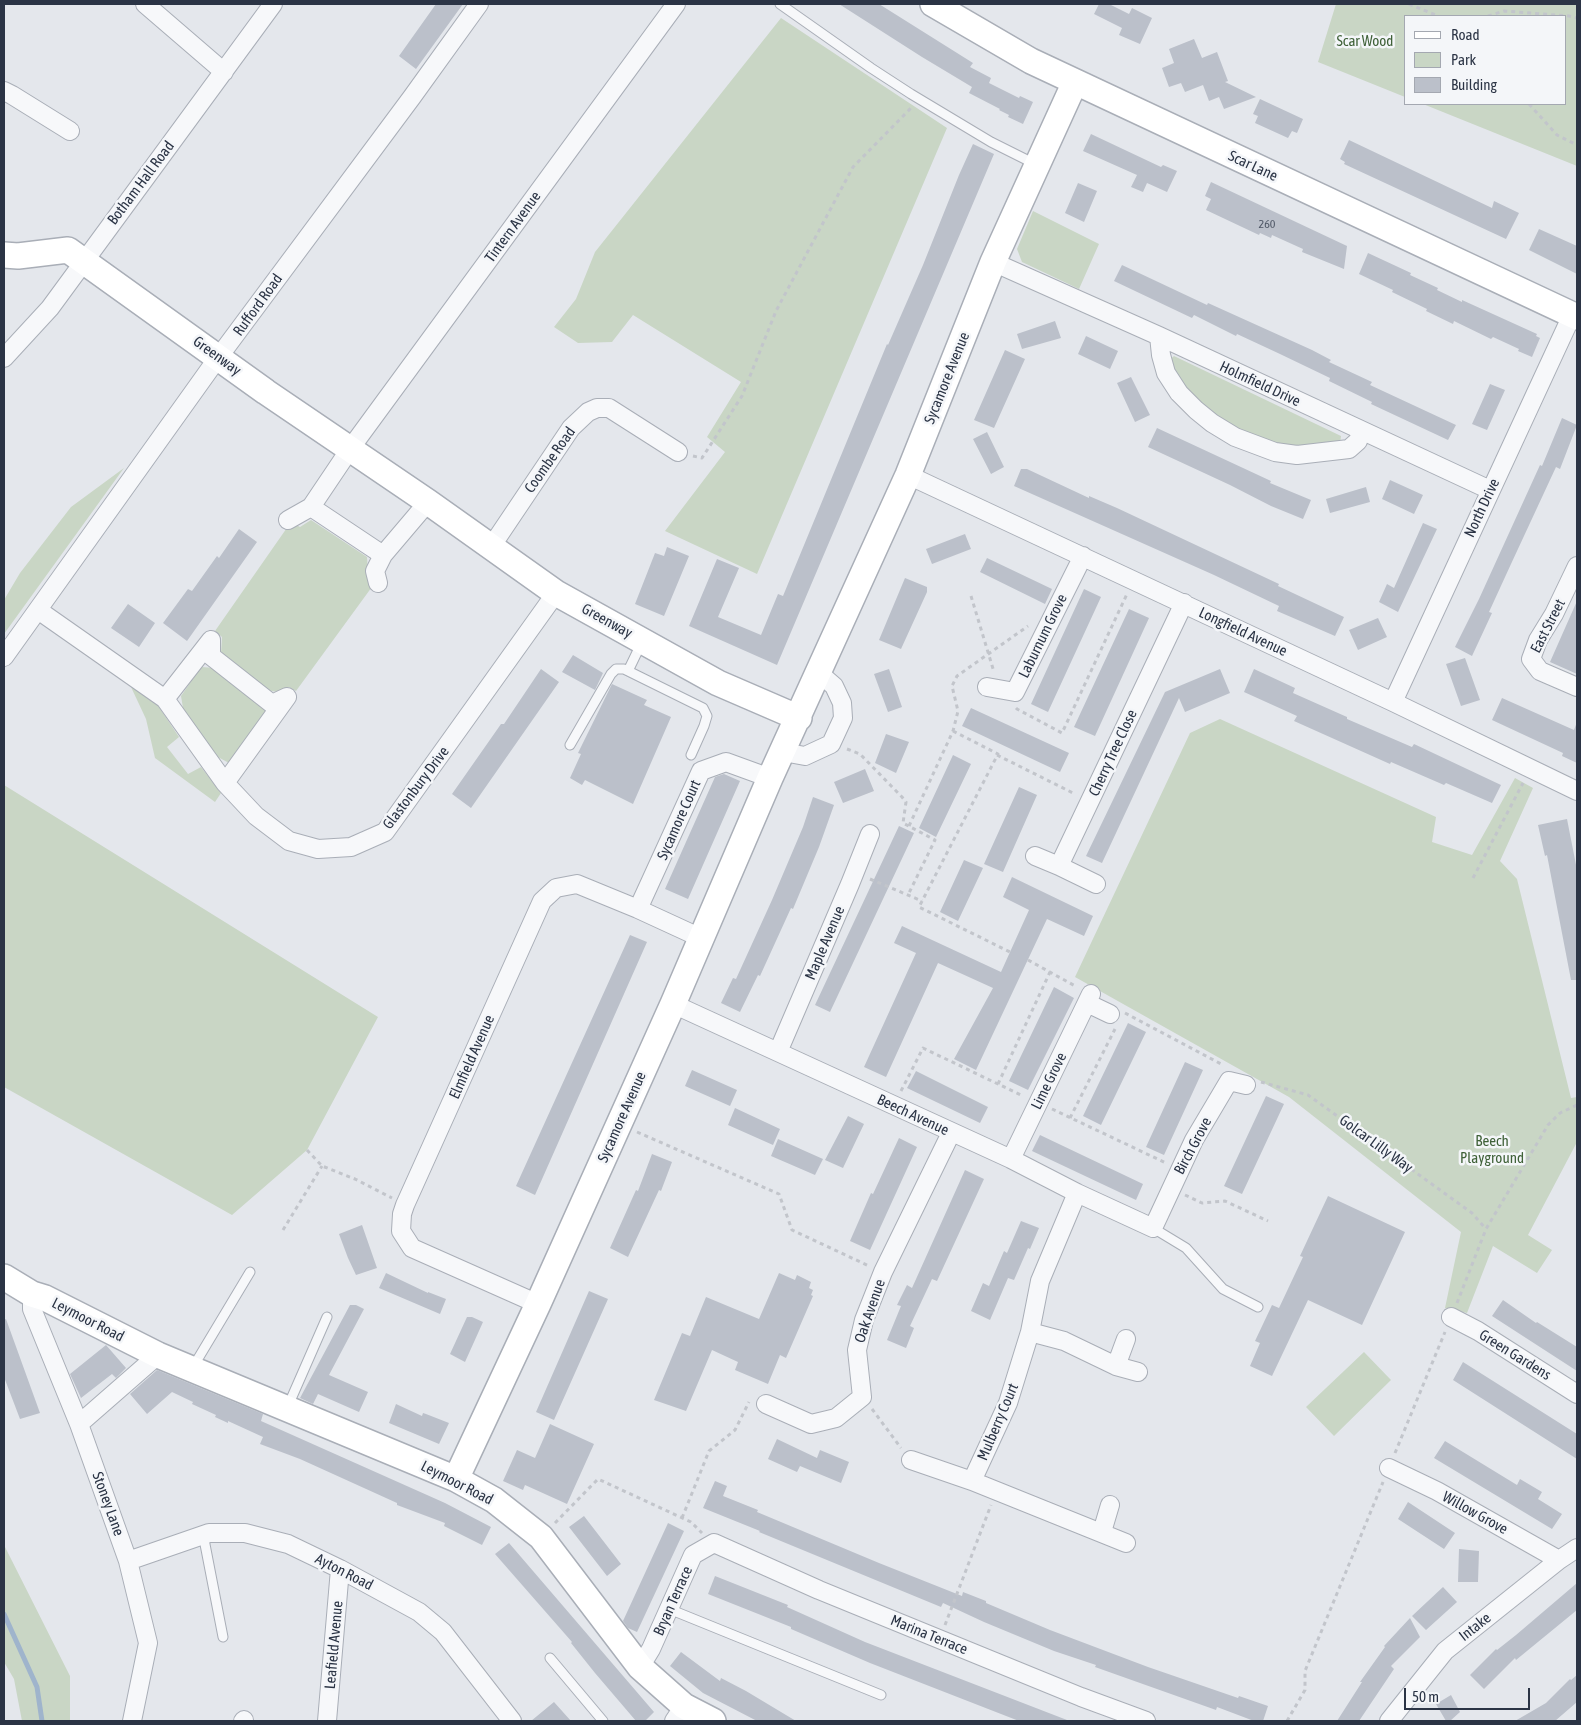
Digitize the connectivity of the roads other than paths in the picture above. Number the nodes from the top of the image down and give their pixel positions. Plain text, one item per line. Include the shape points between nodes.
1 (144, 4) edge
2 (273, 4) edge
3 (479, 4) edge
4 (676, 4) edge
5 (780, 4) edge
6 (933, 4) edge
7 (224, 72) junction
8 (1075, 82) junction
9 (4, 92) edge
10 (70, 131) dead end
11 (1037, 165) junction
12 (4, 255) edge
13 (84, 261) junction
14 (993, 262) junction
15 (1574, 316) edge
16 (1160, 336) junction
17 (220, 357) junction
18 (4, 358) edge
19 (1362, 431) junction
20 (350, 450) junction
21 (678, 452) road end
22 (908, 475) junction
23 (1490, 490) junction
24 (428, 502) junction
25 (312, 507) junction
26 (288, 520) dead end
27 (490, 547) junction
28 (383, 555) junction
29 (1083, 556) junction
30 (1577, 566) edge
31 (378, 583) dead end
32 (556, 593) junction
33 (1184, 603) junction
34 (38, 610) junction
35 (642, 641) junction
36 (4, 657) edge
37 (628, 671) junction
38 (819, 673) junction
39 (989, 687) road end
40 (1575, 687) edge
41 (165, 699) junction
42 (1393, 702) junction
43 (799, 718) junction
44 (570, 746) dead end
45 (783, 752) junction
46 (691, 755) dead end
47 (770, 778) junction
48 (225, 783) junction
49 (1577, 792) edge
50 (870, 834) dead end
51 (1034, 856) dead end
52 (1060, 866) junction
53 (1096, 884) dead end
54 (638, 909) junction
55 (701, 938) junction
56 (672, 1004) junction
57 (1117, 1016) road end
58 (778, 1052) junction
59 (1250, 1083) road end
60 (951, 1133) junction
61 (1011, 1160) junction
62 (1077, 1193) junction
63 (1153, 1228) junction
64 (250, 1272) dead end
65 (4, 1277) edge
66 (39, 1296) junction
67 (538, 1304) junction
68 (1258, 1307) dead end
69 (327, 1317) dead end
70 (1451, 1317) dead end
71 (1030, 1332) junction
72 (1126, 1338) dead end
73 (158, 1356) junction
74 (1116, 1366) junction
75 (192, 1369) junction
76 (1138, 1372) dead end
77 (1577, 1394) edge
78 (766, 1404) road end
79 (287, 1409) junction
80 (79, 1424) junction
81 (911, 1460) road end
82 (1389, 1468) dead end
83 (456, 1479) junction
84 (972, 1481) junction
85 (1110, 1506) dead end
86 (1102, 1532) junction
87 (203, 1534) junction
88 (714, 1543) joint
89 (1126, 1543) dead end
90 (1577, 1548) edge
91 (1559, 1560) junction
92 (128, 1561) junction
93 (340, 1569) junction
94 (669, 1609) junction
95 (223, 1637) dead end
96 (550, 1658) dead end
97 (640, 1667) junction
98 (881, 1695) dead end
99 (679, 1714) edge
100 (132, 1721) edge
101 (327, 1721) edge
102 (512, 1721) edge
103 (603, 1721) edge
104 (713, 1721) edge
105 (1146, 1721) edge
106 (1389, 1721) edge

1 - 7 street
2 - 7 street, Botham Hall Road
3 - 17 street, Rufford Road
4 - 20 street, Tintern Avenue
5 - 11 lane via 920,99 991,142
6 - 8 street, Scar Lane via 1031,61
7 - 13 street, Botham Hall Road
8 - 11 street, Sycamore Avenue
8 - 15 street, Scar Lane
9 - 10 street
11 - 14 street, Sycamore Avenue
12 - 13 street, Greenway via 68,250
13 - 17 street, Greenway
13 - 18 street, Botham Hall Road via 50,308
14 - 16 street, Holmfield Drive
14 - 22 street, Sycamore Avenue
15 - 23 street, North Drive
16 - 19 street, Holmfield Drive
16 - 19 street via 1166,373 1178,393 1212,423 1234,437 1274,452 1297,456 1349,449 1358,441
17 - 20 street, Greenway
17 - 34 street, Rufford Road
19 - 23 street, Holmfield Drive
20 - 24 street, Greenway
20 - 25 street
21 - 27 street, Coombe Road via 609,408 588,412 571,428
22 - 29 street, Longfield Avenue
22 - 38 street, Sycamore Avenue
23 - 42 street, North Drive
24 - 27 street, Greenway
24 - 28 street
25 - 26 street
25 - 28 street
27 - 32 street, Greenway
28 - 31 street via 376,571
29 - 33 street, Longfield Avenue
29 - 39 street, Laburnum Grove via 1015,692
30 - 40 street, East Street via 1531,659 1540,671
32 - 35 street, Greenway
32 - 48 street, Glastonbury Drive via 385,832 352,847 318,848 289,841 256,816
33 - 42 street, Longfield Avenue
33 - 52 street, Cherry Tree Close
34 - 36 street, Rufford Road
34 - 41 street, Glastonbury Drive
35 - 37 lane
35 - 43 street, Greenway via 718,683
37 - 44 lane via 616,669 611,674
37 - 46 lane via 703,708 707,716
38 - 43 street, Sycamore Avenue
38 - 45 street via 834,686 842,703 843,718 831,744 805,756
41 - 48 street, Glastonbury Drive
41 - 48 street via 211,640 211,656 272,704 287,697
42 - 49 street, Longfield Avenue
43 - 45 street, Sycamore Avenue
45 - 47 street, Sycamore Avenue
47 - 54 street, Sycamore Court via 726,762 701,771
47 - 55 street, Sycamore Avenue
50 - 58 street, Maple Avenue
51 - 52 street
52 - 53 street
54 - 55 street, Elmfield Avenue
54 - 67 street, Elmfield Avenue via 577,884 556,888 542,901 402,1214 401,1231 412,1248
55 - 56 street, Sycamore Avenue
56 - 58 street, Beech Avenue
56 - 67 street, Sycamore Avenue
57 - 61 street, Lime Grove via 1089,999
58 - 60 street, Beech Avenue
59 - 63 street, Birch Grove via 1229,1081 1194,1140
60 - 61 street, Beech Avenue
60 - 78 street, Oak Avenue via 883,1272 864,1320 857,1350 862,1397 836,1418 811,1424
61 - 62 street, Beech Avenue
62 - 63 street, Beech Avenue
62 - 71 street, Mulberry Court via 1040,1280
63 - 68 lane via 1186,1248 1223,1289
64 - 75 lane
65 - 66 street, Leymoor Road
66 - 73 street, Leymoor Road
66 - 80 street, Stoney Lane via 32,1309
67 - 83 street, Sycamore Avenue
69 - 79 lane
70 - 77 street, Green Gardens
71 - 74 street via 1064,1341
71 - 84 street, Mulberry Court via 1008,1403
72 - 74 street
73 - 75 street, Leymoor Road
73 - 80 street
74 - 76 street
75 - 79 street, Leymoor Road
79 - 83 street, Leymoor Road
80 - 92 street, Stoney Lane
81 - 84 street
82 - 91 street, Willow Grove via 1437,1491
83 - 97 street, Leymoor Road via 494,1500 541,1538
84 - 86 street
85 - 86 street
86 - 89 street
87 - 92 street, Ayton Road
87 - 93 street, Ayton Road via 245,1533 288,1544
87 - 95 lane
88 - 94 street, Bryan Terrace via 693,1555
88 - 105 street, Marina Terrace via 940,1640
90 - 91 street, Intake
91 - 106 street, Intake via 1445,1651
92 - 100 street, Stoney Lane via 148,1644
93 - 101 street, Leafield Avenue
93 - 102 street, Ayton Road via 419,1612 443,1632
94 - 97 street, Bryan Terrace
94 - 98 lane
96 - 103 lane
97 - 99 street, Leymoor Road
99 - 104 street, Leymoor Road

